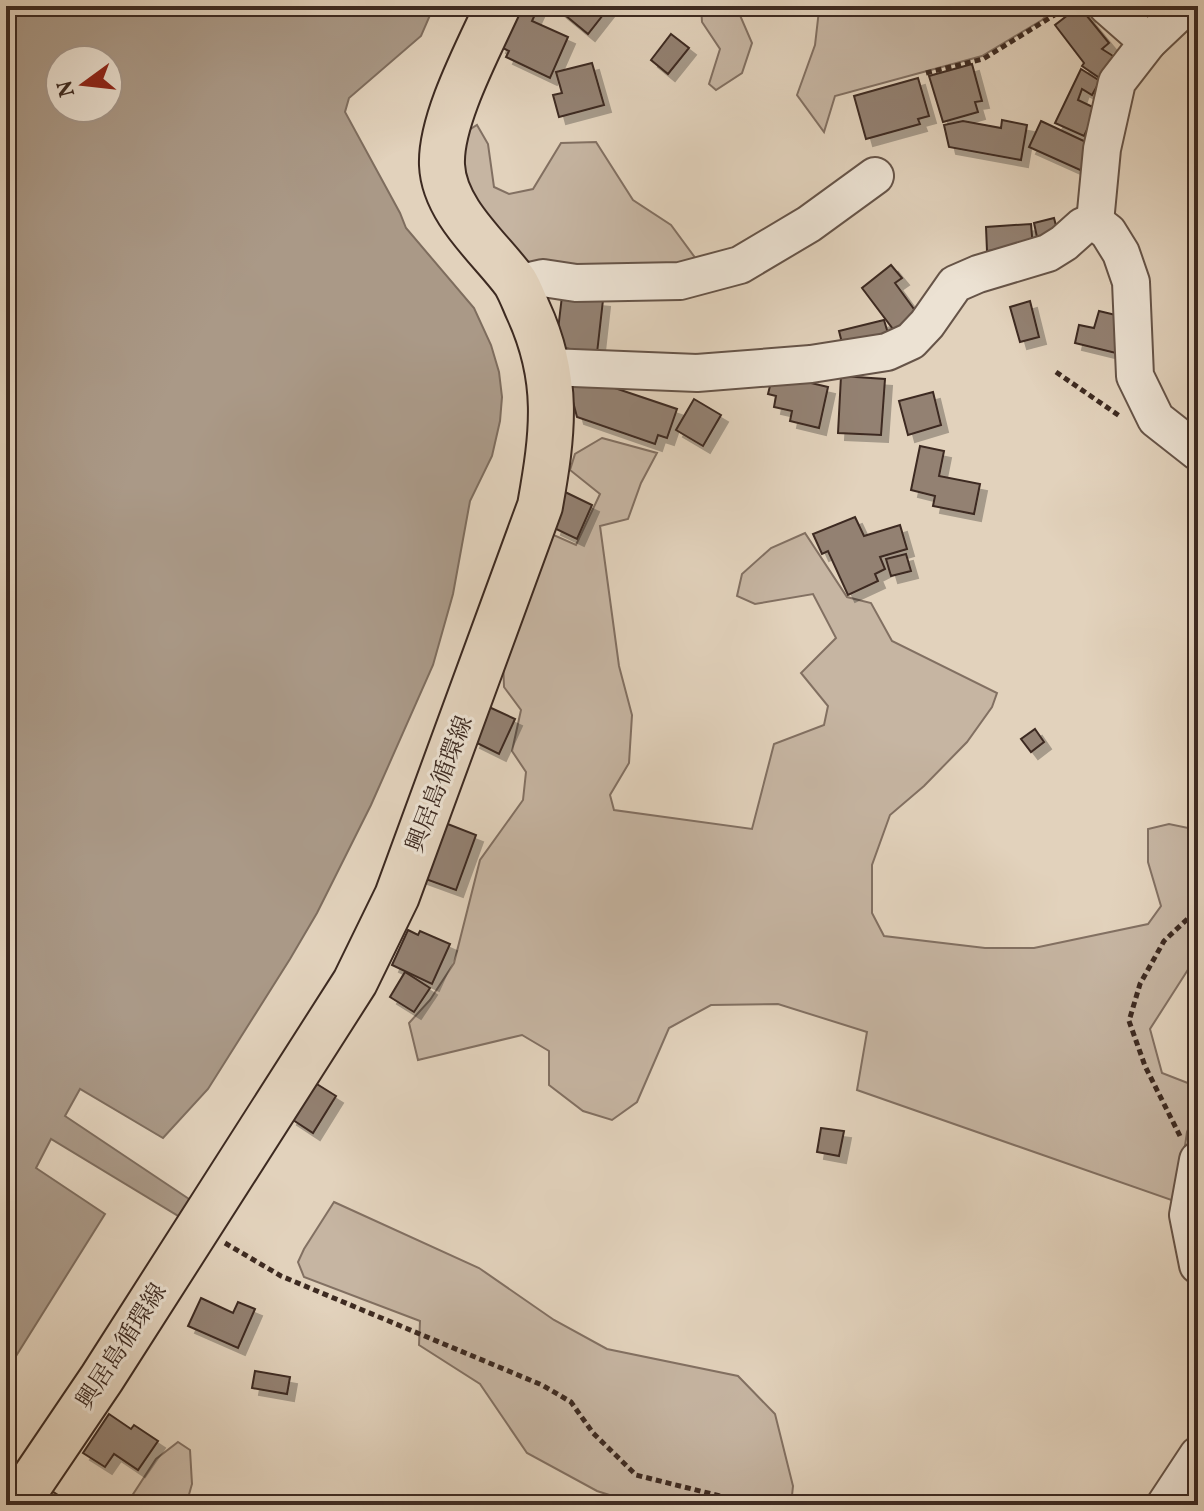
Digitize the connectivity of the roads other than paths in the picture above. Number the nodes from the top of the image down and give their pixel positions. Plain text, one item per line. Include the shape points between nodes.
1 (498, 6) edge
2 (1107, 6) edge
3 (1186, 6) edge
4 (1148, 42) junction
5 (875, 176) dead end
6 (1095, 222) junction
7 (516, 284) junction
8 (549, 367) junction
9 (1198, 452) edge
10 (1197, 1163) edge
11 (1198, 1265) edge
12 (1198, 1455) edge
13 (16, 1505) edge
14 (1165, 1505) edge

1 - 7 main road, 興居島循環線 via 444,136 441,167 471,231
2 - 4 street
3 - 4 street
4 - 6 street via 1117,82 1102,149
5 - 7 street via 740,265 680,281 576,283 543,278
6 - 8 street via 1048,253 955,284 911,341 887,352 697,373
6 - 9 street via 1121,253 1131,282 1135,376 1156,419
7 - 8 main road, 興居島循環線
8 - 13 main road, 興居島循環線 via 550,448 540,506 397,896 355,982
10 - 11 street via 1188,1215
12 - 14 street

